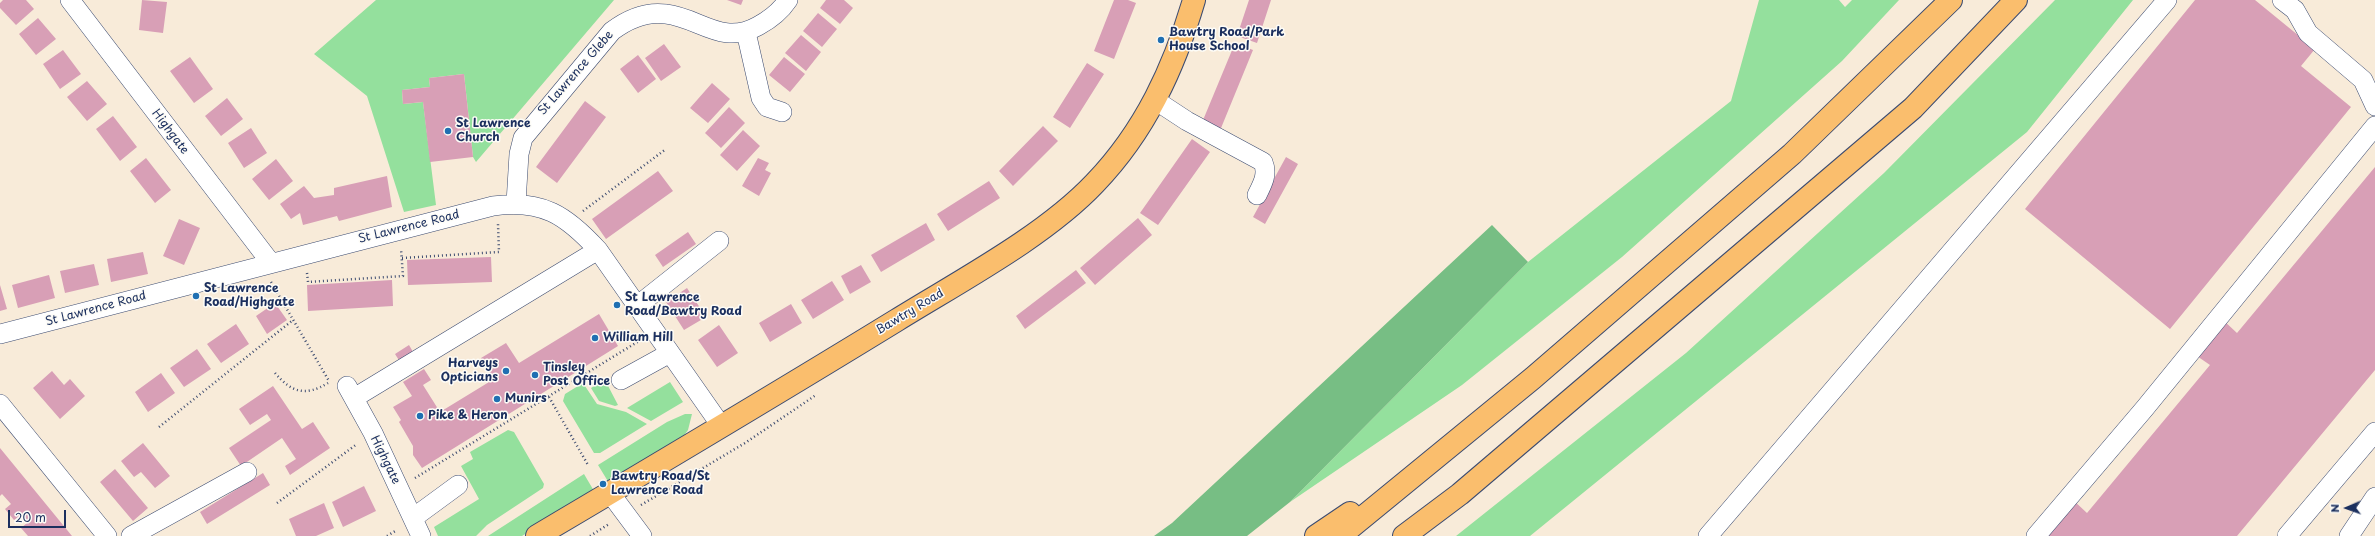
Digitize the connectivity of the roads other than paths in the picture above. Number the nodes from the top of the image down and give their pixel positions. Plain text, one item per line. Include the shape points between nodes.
1 (788, 0) edge
2 (1194, 0) edge
3 (1951, 0) edge
4 (2016, 0) edge
5 (2167, 0) edge
6 (2282, 0) edge
7 (75, 2) edge
8 (746, 32) junction
9 (1155, 100) junction
10 (2375, 106) edge
11 (782, 112) dead end
12 (2375, 126) edge
13 (1257, 194) dead end
14 (507, 204) junction
15 (719, 241) dead end
16 (598, 250) junction
17 (266, 265) junction
18 (638, 306) junction
19 (0, 334) edge
20 (670, 353) junction
21 (621, 380) dead end
22 (0, 404) edge
23 (722, 427) junction
24 (1468, 431) junction
25 (2375, 432) edge
26 (247, 472) dead end
27 (458, 486) dead end
28 (610, 493) junction
29 (2375, 497) edge
30 (413, 518) junction
31 (1428, 518) junction
32 (107, 536) edge
33 (132, 536) edge
34 (421, 536) edge
35 (536, 536) edge
36 (642, 536) edge
37 (1316, 536) edge
38 (1340, 536) edge
39 (1404, 536) edge
40 (1409, 536) edge
41 (1708, 536) edge
42 (2036, 536) edge
43 (2287, 536) edge
44 (2349, 536) edge

1 - 8 street, St Lawrence Glebe via 781,10
2 - 9 main road, Bawtry Road via 1180,45
3 - 24 main road via 1792,154
4 - 31 main road via 1913,108 1460,494
5 - 41 street
6 - 10 street via 2295,10 2308,33 2363,80
7 - 17 street, Highgate
8 - 11 street via 761,98 767,107
8 - 14 street, St Lawrence Glebe via 732,34 667,14 650,13 618,26 523,138
9 - 13 street via 1187,121 1263,162 1266,169 1265,177
9 - 23 main road, Bawtry Road via 1146,117 1095,183 1061,214 959,282
12 - 42 street via 2145,408
14 - 16 street, St Lawrence Road via 541,207 560,215 579,229
14 - 17 street, St Lawrence Road
15 - 18 street
16 - 18 street, St Lawrence Road
16 - 30 street, Highgate via 344,389 373,433
17 - 19 street, St Lawrence Road
18 - 20 street, St Lawrence Road
20 - 21 street
20 - 23 street, St Lawrence Road
22 - 32 street
23 - 28 main road, Bawtry Road
24 - 37 main road
24 - 38 main road
25 - 43 street
26 - 33 street
27 - 30 street
28 - 35 main road, Bawtry Road
28 - 36 street
29 - 44 street
30 - 34 street, Highgate
31 - 39 main road
31 - 40 main road

